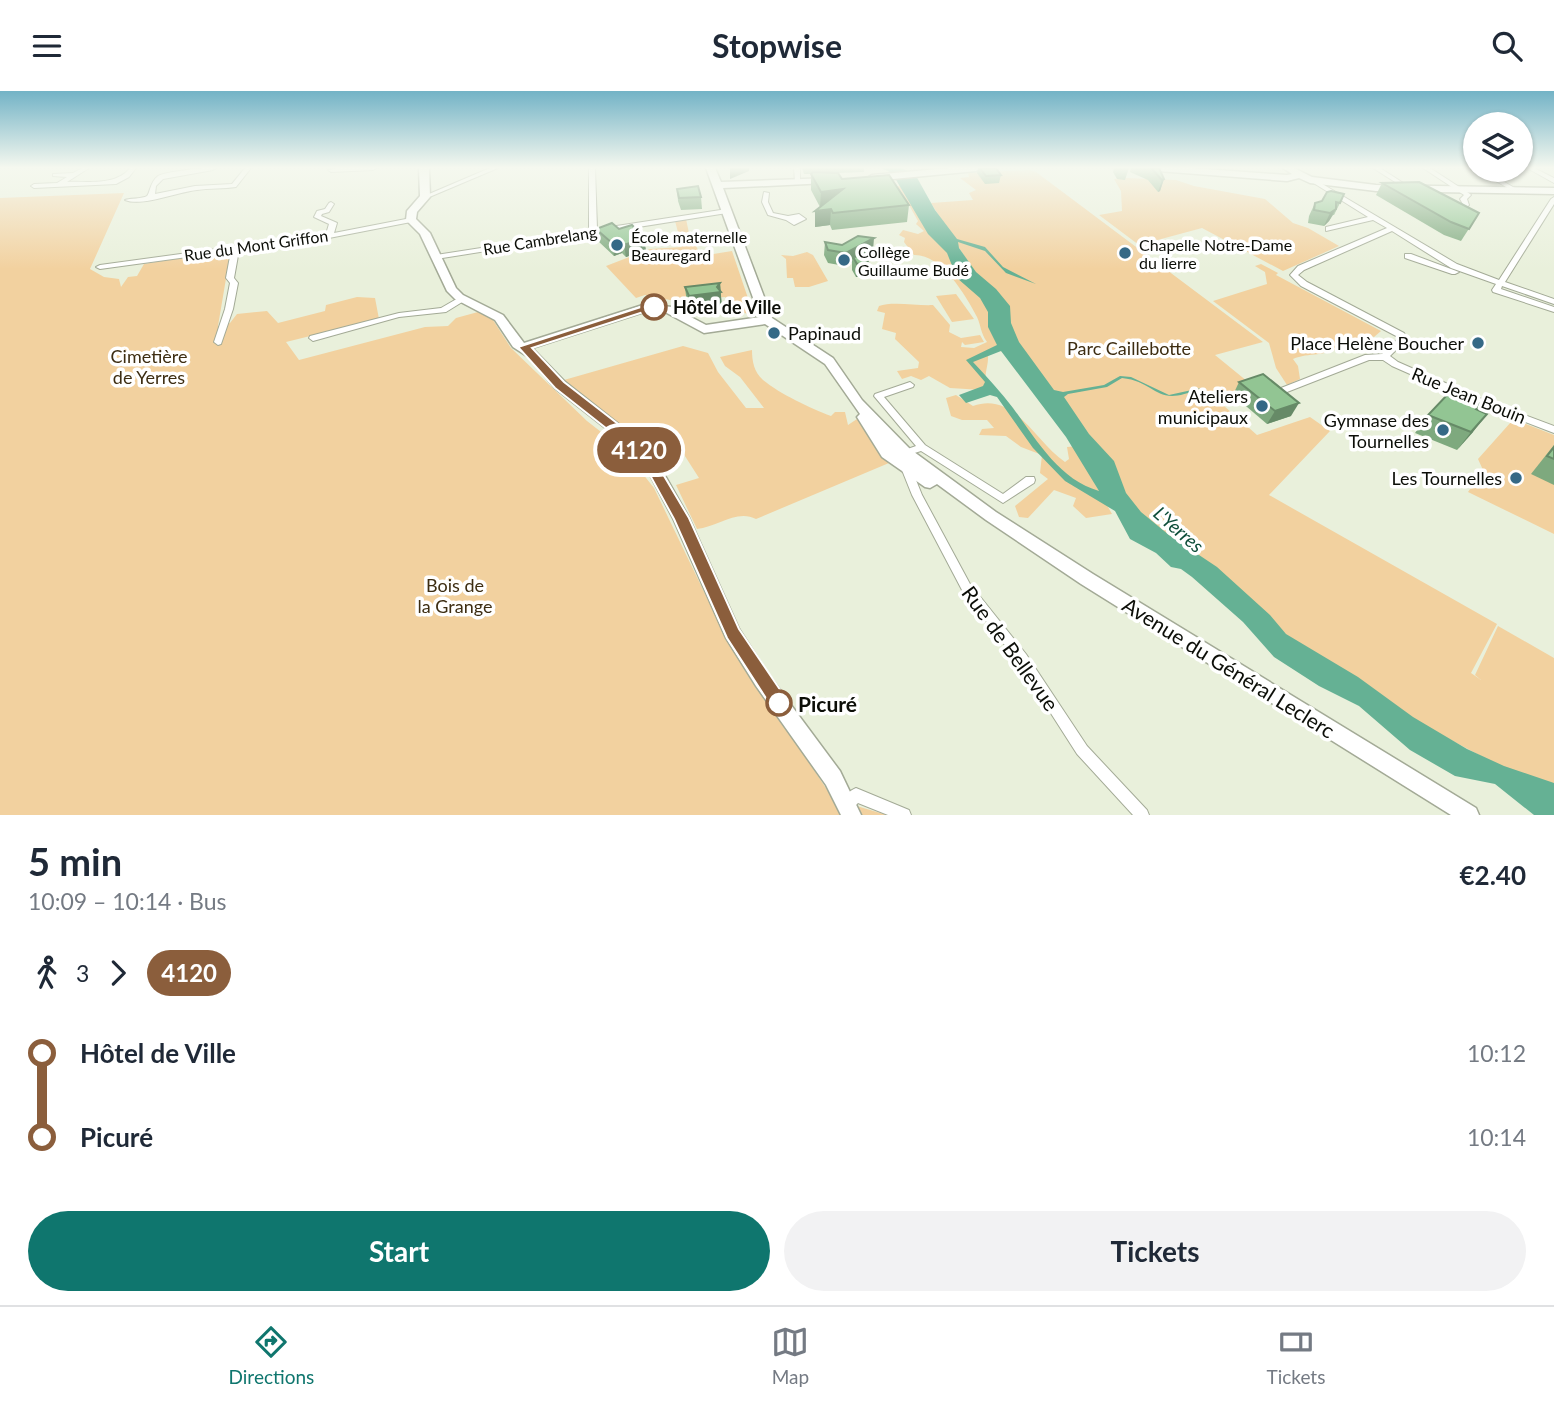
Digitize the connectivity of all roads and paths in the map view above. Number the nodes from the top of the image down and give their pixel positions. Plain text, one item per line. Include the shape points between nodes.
1 (421, 202) edge
2 (593, 202) edge
3 (723, 202) edge
4 (765, 202) edge
5 (1346, 202) edge
6 (1464, 202) edge
7 (1552, 202) edge
8 (331, 204) dead end
9 (1466, 205) edge
10 (727, 211) junction
11 (788, 218) dead end
12 (1373, 218) junction
13 (411, 220) junction
14 (1329, 229) dead end
15 (1391, 229) junction
16 (593, 232) junction
17 (329, 236) junction
18 (236, 247) junction
19 (1408, 255) dead end
20 (436, 257) junction
21 (100, 267) dead end
22 (1463, 270) junction
23 (1500, 283) junction
24 (463, 299) junction
25 (1554, 302) edge
26 (1554, 310) edge
27 (767, 320) junction
28 (313, 338) dead end
29 (218, 342) dead end
30 (524, 347) junction
31 (1385, 357) junction
32 (910, 385) dead end
33 (1284, 390) edge
34 (1554, 430) edge
35 (907, 457) junction
36 (1030, 480) dead end
37 (849, 809) edge
38 (904, 815) edge
39 (1142, 815) edge
40 (1469, 815) edge

1 - 13 street
2 - 16 street
3 - 10 street
4 - 11 street via 770,214
5 - 12 street
6 - 9 street
7 - 23 street
8 - 17 street via 317,217 333,223
10 - 16 street, Rue Cambrelang
10 - 27 street
12 - 14 street
12 - 15 street
13 - 17 street, Rue du Mont Griffon
13 - 20 street via 425,233
15 - 22 street
15 - 31 street via 1294,275 1401,335 1403,339
16 - 20 street, Rue Cambrelang
17 - 18 street, Rue du Mont Griffon
18 - 21 street, Rue du Mont Griffon
18 - 29 street via 230,278 234,283
19 - 22 street via 1457,272
20 - 24 street via 451,289
22 - 23 street
23 - 25 street
23 - 26 street via 1496,290
24 - 28 street via 443,310 400,315
24 - 30 street via 499,318
27 - 30 street via 704,329 668,309 646,307
27 - 35 street via 829,361 877,441
30 - 37 street via 559,385 626,437 650,462 681,518 732,633 833,778
31 - 33 street via 1368,357
31 - 34 street, Rue Jean Bouin via 1481,403
32 - 35 street via 878,395
35 - 36 street via 1003,499
35 - 39 street, Rue de Bellevue via 966,587 1022,658 1082,750
35 - 40 street, Avenue du Général Leclerc via 1087,579
37 - 38 street via 856,795

